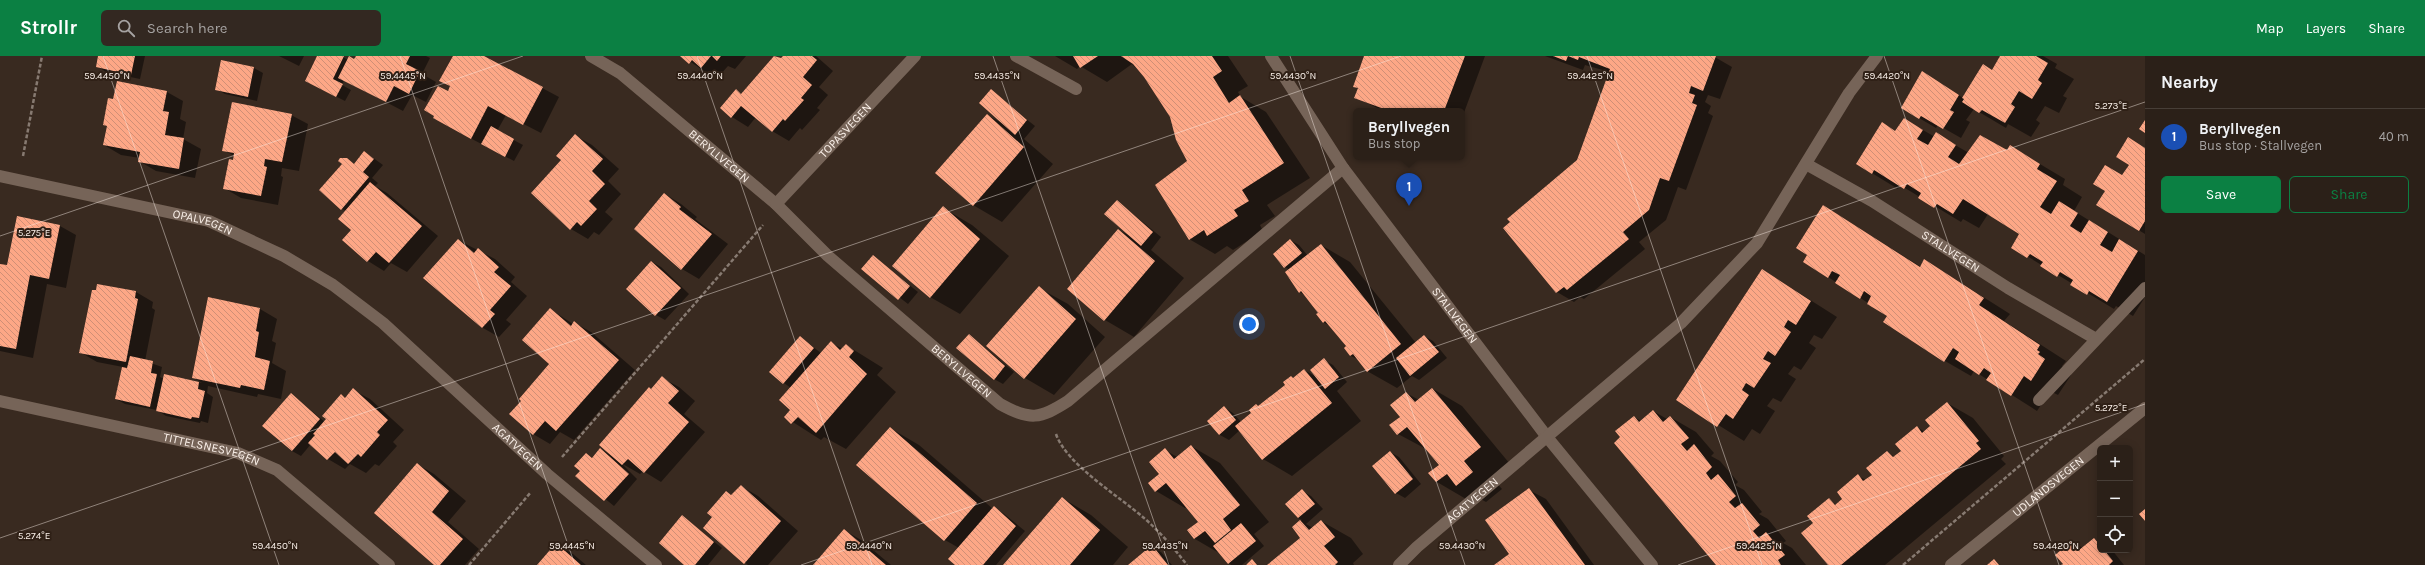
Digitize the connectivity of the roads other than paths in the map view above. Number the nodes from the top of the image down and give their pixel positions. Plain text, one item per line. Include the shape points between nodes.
1 (591, 56) edge
2 (915, 56) edge
3 (1016, 56) edge
4 (1271, 56) edge
5 (1877, 56) edge
6 (1076, 89) dead end
7 (1806, 164) junction
8 (1343, 168) junction
9 (0, 176) edge
10 (776, 204) junction
11 (2145, 288) edge
12 (384, 323) joint
13 (2096, 339) junction
14 (2039, 400) dead end
15 (0, 401) edge
16 (2145, 408) edge
17 (1547, 437) junction
18 (389, 565) edge
19 (656, 565) edge
20 (1399, 565) edge
21 (1652, 565) edge
22 (1952, 565) edge

1 - 10 street, BERYLLVEGEN via 620,73
2 - 10 street, TOPASVEGEN
3 - 6 street
4 - 8 street, STALLVEGEN
5 - 7 street, AGATVEGEN via 1849,93
7 - 13 street, STALLVEGEN via 1872,201 2002,284
7 - 17 street, AGATVEGEN via 1756,243 1681,323
8 - 10 street, BERYLLVEGEN via 1080,391 1049,413 1035,417 1018,414 1000,404 828,256
8 - 17 street, STALLVEGEN
9 - 12 street, OPALVEGEN via 209,221 284,256 321,277
11 - 13 street
12 - 19 street, AGATVEGEN via 548,474
13 - 14 street
15 - 18 street, TITTELSNESVEGEN via 238,453 277,470
16 - 22 street, UDLANDSVEGEN
17 - 20 street, AGATVEGEN
17 - 21 street, STALLVEGEN

